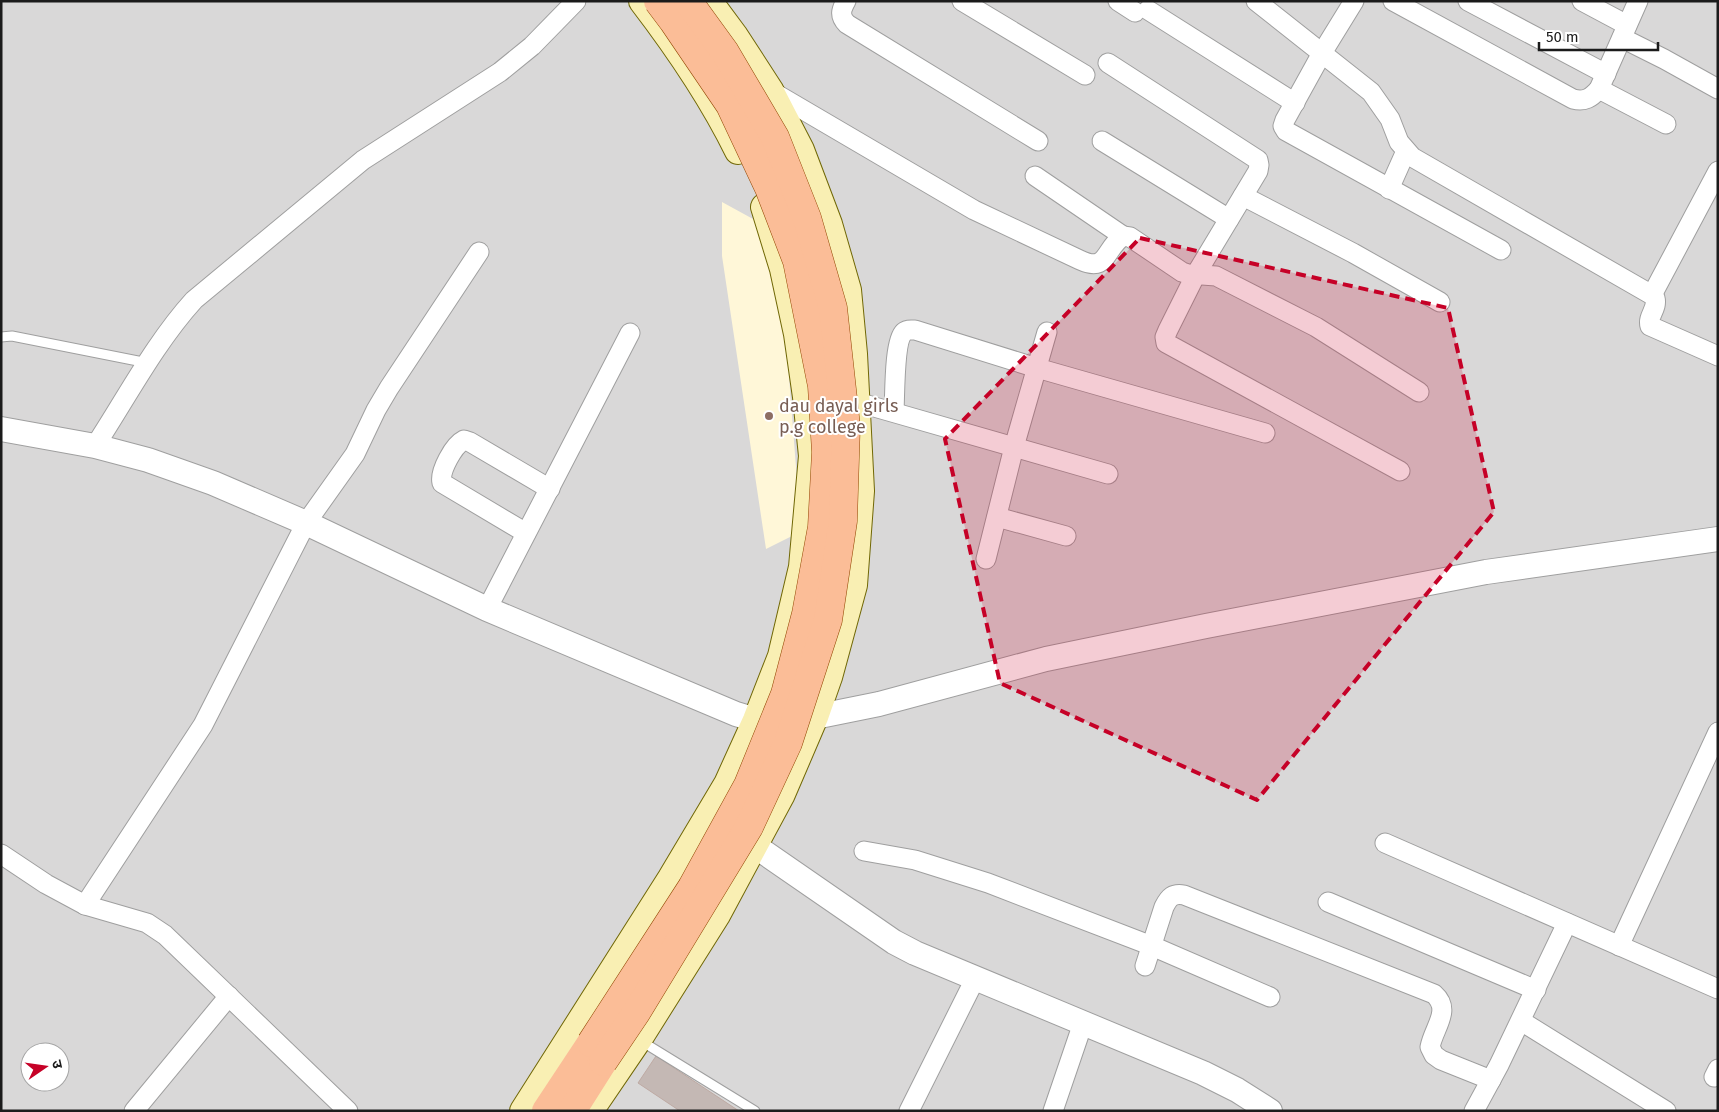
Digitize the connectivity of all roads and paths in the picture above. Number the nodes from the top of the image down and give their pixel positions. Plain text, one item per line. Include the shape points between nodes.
1 (576, 1) edge
2 (642, 1) edge
3 (658, 1) edge
4 (688, 1) edge
5 (709, 1) edge
6 (846, 1) edge
7 (962, 1) edge
8 (1118, 1) edge
9 (1256, 1) edge
10 (1354, 1) edge
11 (1393, 1) edge
12 (1468, 1) edge
13 (1582, 1) edge
14 (1638, 1) edge
15 (1625, 32) junction
16 (1322, 53) junction
17 (1108, 63) dead end
18 (1086, 75) dead end
19 (1602, 81) junction
20 (1718, 89) edge
21 (770, 90) junction
22 (1295, 103) junction
23 (1666, 124) dead end
24 (1038, 141) dead end
25 (1102, 142) dead end
26 (1406, 151) junction
27 (1718, 171) edge
28 (1035, 176) dead end
29 (1388, 189) junction
30 (1243, 196) junction
31 (1229, 219) junction
32 (1123, 236) junction
33 (1501, 250) dead end
34 (479, 252) dead end
35 (1196, 274) junction
36 (1652, 295) junction
37 (1440, 302) dead end
38 (1047, 332) dead end
39 (630, 333) dead end
40 (1, 337) edge
41 (1718, 356) edge
42 (148, 363) junction
43 (1037, 368) junction
44 (1419, 392) dead end
45 (858, 402) junction
46 (894, 411) junction
47 (1266, 432) dead end
48 (6, 433) edge
49 (95, 446) junction
50 (1014, 447) junction
51 (1400, 472) dead end
52 (1108, 474) dead end
53 (550, 489) junction
54 (997, 517) junction
55 (306, 523) junction
56 (526, 533) junction
57 (1066, 536) dead end
58 (1718, 539) edge
59 (986, 560) dead end
60 (487, 609) junction
61 (815, 717) junction
62 (756, 720) junction
63 (1718, 732) edge
64 (1385, 843) dead end
65 (755, 846) junction
66 (864, 851) dead end
67 (1, 854) edge
68 (1328, 902) dead end
69 (85, 905) junction
70 (1568, 923) junction
71 (1152, 946) junction
72 (1619, 946) junction
73 (1145, 966) dead end
74 (975, 979) junction
75 (1718, 989) edge
76 (1536, 990) junction
77 (229, 996) junction
78 (1270, 997) dead end
79 (1521, 1021) junction
80 (1083, 1024) junction
81 (638, 1039) junction
82 (597, 1052) junction
83 (1491, 1080) junction
84 (134, 1111) edge
85 (348, 1111) edge
86 (523, 1111) edge
87 (546, 1111) edge
88 (572, 1111) edge
89 (590, 1111) edge
90 (755, 1111) edge
91 (909, 1111) edge
92 (1053, 1111) edge
93 (1270, 1111) edge
94 (1474, 1111) edge
95 (1666, 1111) edge

1 - 42 street via 532,46 500,72 363,160 194,300
2 - 62 main road via 724,124 760,195 784,269 797,334 812,456 802,566 781,656
3 - 82 main road, bridge via 730,105 769,188 797,261 822,386 826,452 822,518 806,614 785,694 748,785
4 - 82 main road, bridge via 725,52 775,137 807,218 833,308 846,426 843,521 828,620 788,743 750,827 636,1013
5 - 21 main road
6 - 24 street via 841,14 847,24
7 - 18 street
8 - 22 street via 1142,11
9 - 16 street
10 - 16 street
11 - 19 street via 1573,98 1587,100
12 - 19 street
13 - 15 street
14 - 15 street
15 - 19 street
15 - 20 street
16 - 22 street
16 - 26 street via 1371,92 1390,119
17 - 30 street via 1258,160 1258,171
19 - 23 street
21 - 32 street via 974,210 1088,264 1096,265 1103,260
21 - 45 main road via 801,150 829,224 848,290
22 - 29 street via 1283,126 1286,131
25 - 31 street
26 - 29 street
26 - 36 street
27 - 36 street
28 - 32 street
29 - 33 street
30 - 31 street
30 - 37 street via 1353,252
31 - 35 street
32 - 35 street via 1130,237 1182,272
34 - 55 street via 394,380 355,454
35 - 44 street via 1216,276 1316,327
35 - 51 street via 1168,330 1166,343
36 - 41 street via 1656,298 1656,305 1650,326
38 - 43 street
39 - 53 street
40 - 42 lane via 12,336
42 - 49 street
43 - 46 street via 908,329 898,343
43 - 47 street
43 - 50 street
45 - 46 street
45 - 61 main road via 862,491 854,585
46 - 50 street
48 - 49 street
49 - 55 street via 213,483
50 - 52 street
50 - 54 street
53 - 56 street
53 - 56 street via 470,442 464,440 455,447 442,473 442,483
54 - 57 street
54 - 59 street
55 - 60 street
55 - 69 street via 204,725
56 - 60 street
58 - 61 street via 1486,572 1253,617 1046,659 879,704
60 - 62 street
61 - 62 street via 774,723
61 - 65 main road via 782,794
62 - 86 main road via 727,784
63 - 72 street
64 - 70 street
65 - 74 street via 894,942
65 - 81 main road via 717,915
66 - 71 street via 914,860 988,883
67 - 69 street
68 - 76 street
69 - 77 street via 147,923 165,935
70 - 72 street
70 - 76 street
71 - 73 street
71 - 78 street
71 - 83 street via 1164,907 1168,899 1177,894 1425,989 1441,1000 1442,1006 1442,1014 1431,1039 1434,1055
72 - 75 street
74 - 80 street
74 - 91 street
76 - 79 street
77 - 84 street
77 - 85 street
79 - 83 street
79 - 95 street
80 - 92 street
80 - 93 street via 1203,1073
81 - 89 main road
81 - 90 lane
82 - 87 main road
82 - 88 main road
83 - 94 street

